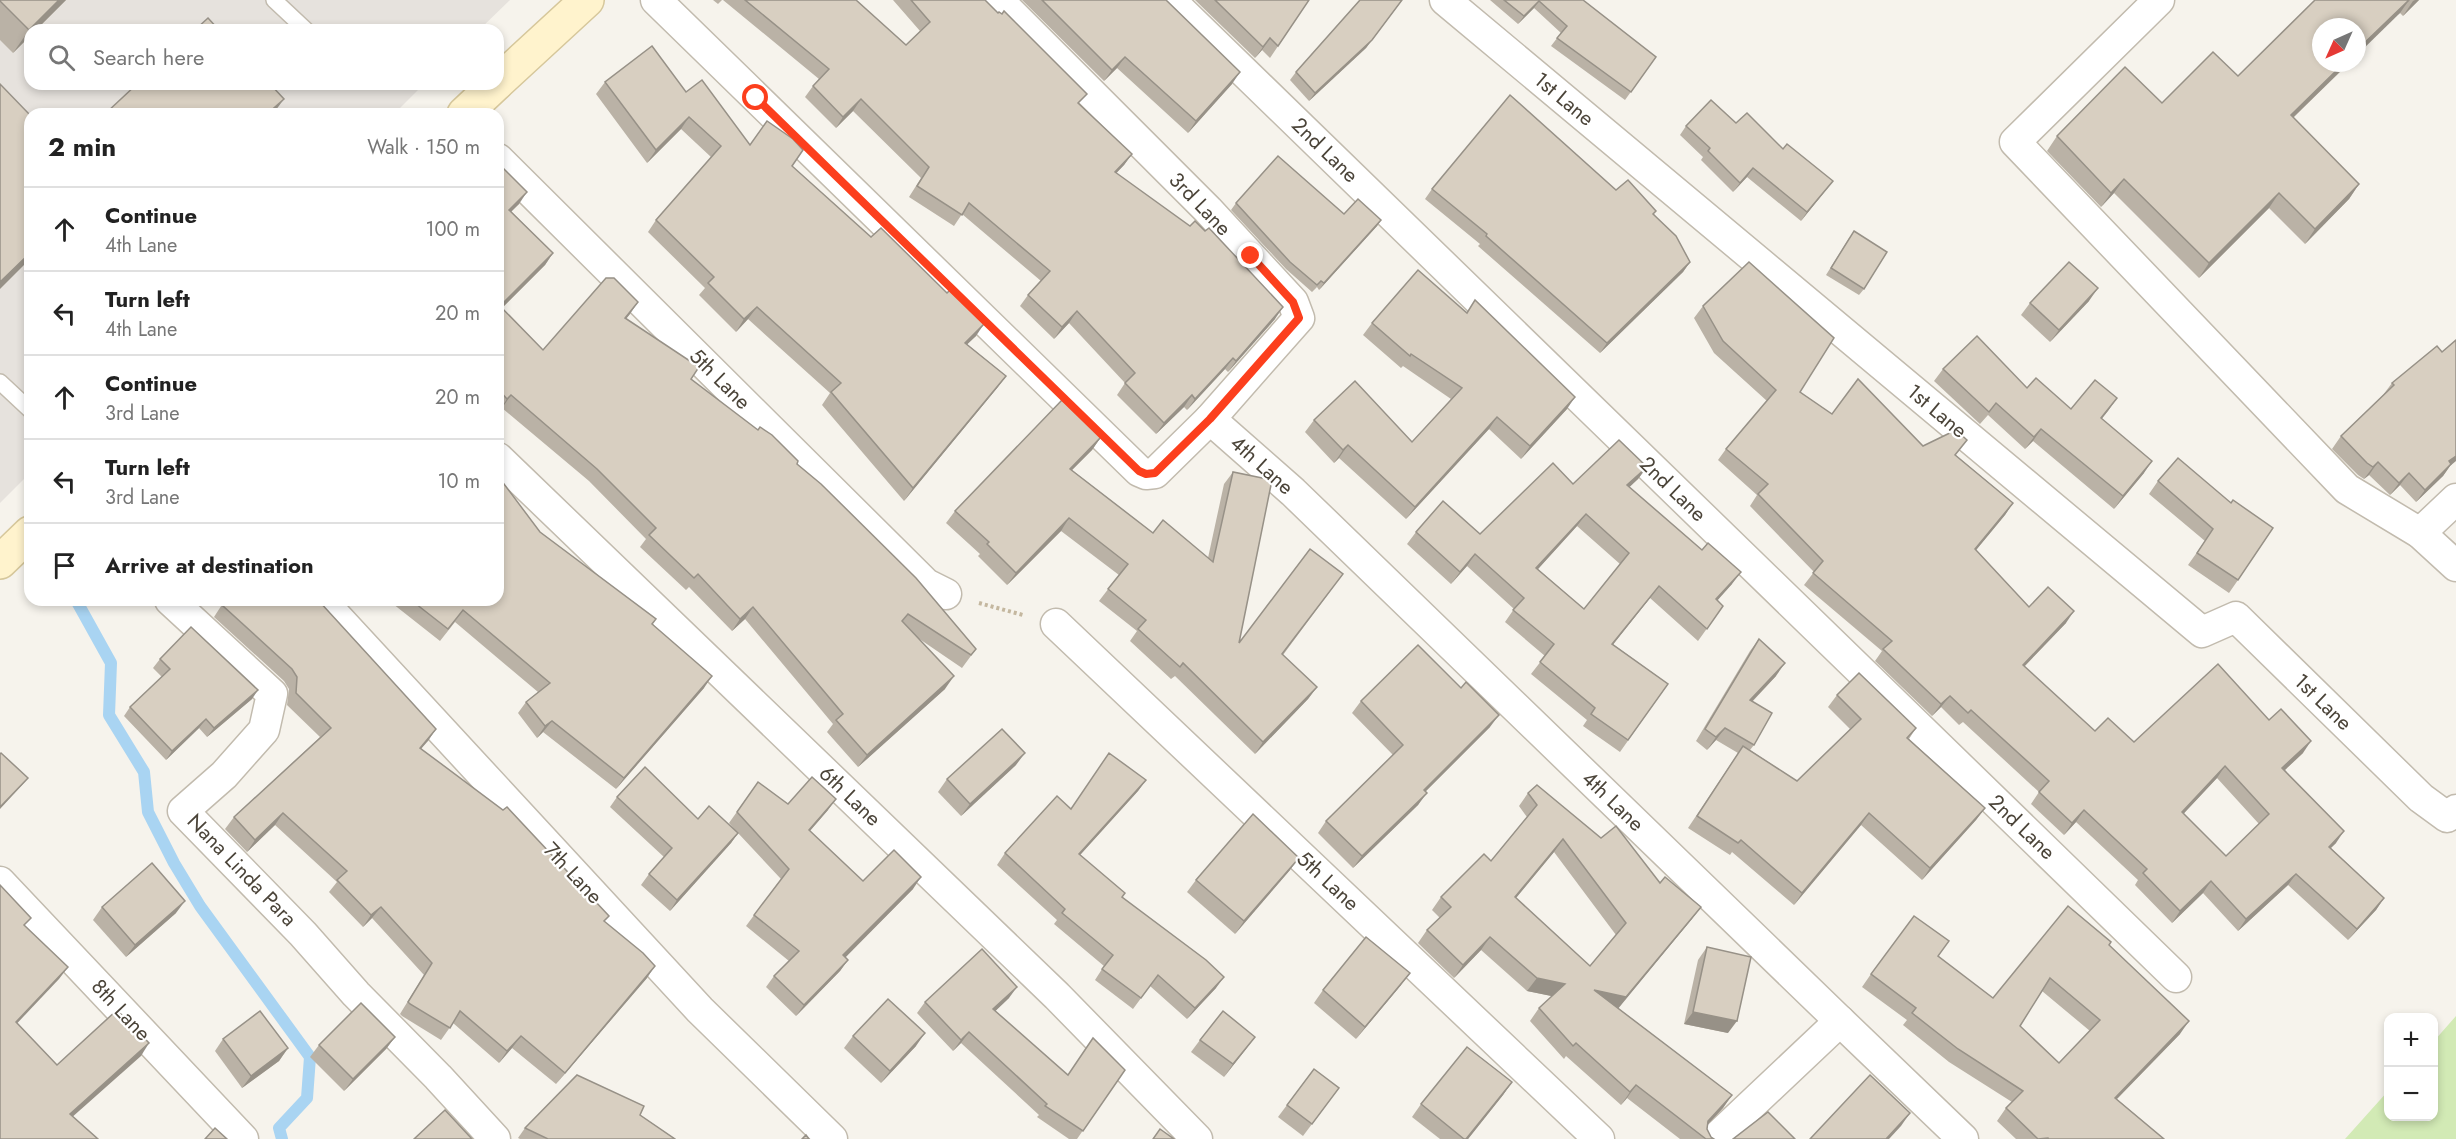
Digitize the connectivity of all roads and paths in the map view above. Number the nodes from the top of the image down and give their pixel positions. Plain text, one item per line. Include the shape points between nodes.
1 (274, 0) edge
2 (587, 0) edge
3 (657, 0) edge
4 (998, 0) edge
5 (1170, 0) edge
6 (1445, 0) edge
7 (2158, 0) edge
8 (300, 24) edge
9 (504, 77) edge
10 (490, 90) edge
11 (470, 108) edge
12 (504, 165) edge
13 (0, 382) edge
14 (24, 404) edge
15 (1210, 419) junction
16 (504, 464) edge
17 (2456, 499) edge
18 (2420, 533) junction
19 (24, 539) edge
20 (0, 562) edge
21 (2456, 566) edge
22 (946, 594) joint
23 (177, 606) edge
24 (327, 606) edge
25 (1056, 624) joint
26 (2456, 810) edge
27 (0, 882) edge
28 (2176, 977) dead end
29 (1840, 1021) junction
30 (243, 1139) edge
31 (495, 1139) edge
32 (832, 1139) edge
33 (1197, 1139) edge
34 (1599, 1139) edge
35 (1715, 1139) edge
36 (1963, 1139) edge

1 - 8 lane
2 - 9 street
3 - 15 street via 1139,471 1155,473
4 - 15 street, 3rd Lane via 1208,210 1293,302 1299,318
5 - 28 street, 2nd Lane
6 - 26 street, 1st Lane via 2202,632 2236,617 2421,798 2447,817
7 - 18 street via 2016,142 2347,489
10 - 11 street
12 - 22 street, 5th Lane via 926,584
13 - 14 lane
15 - 29 street, 4th Lane via 1293,492
16 - 33 street, 6th Lane via 1057,996
17 - 18 street
18 - 21 street
19 - 20 street
22 - 25 path
23 - 31 street, Nana Linda Para via 272,694 264,730 224,775 183,812
24 - 32 street, 7th Lane via 700,1010
25 - 34 street, 5th Lane
27 - 30 street, 8th Lane
29 - 35 street
29 - 36 street, 4th Lane

